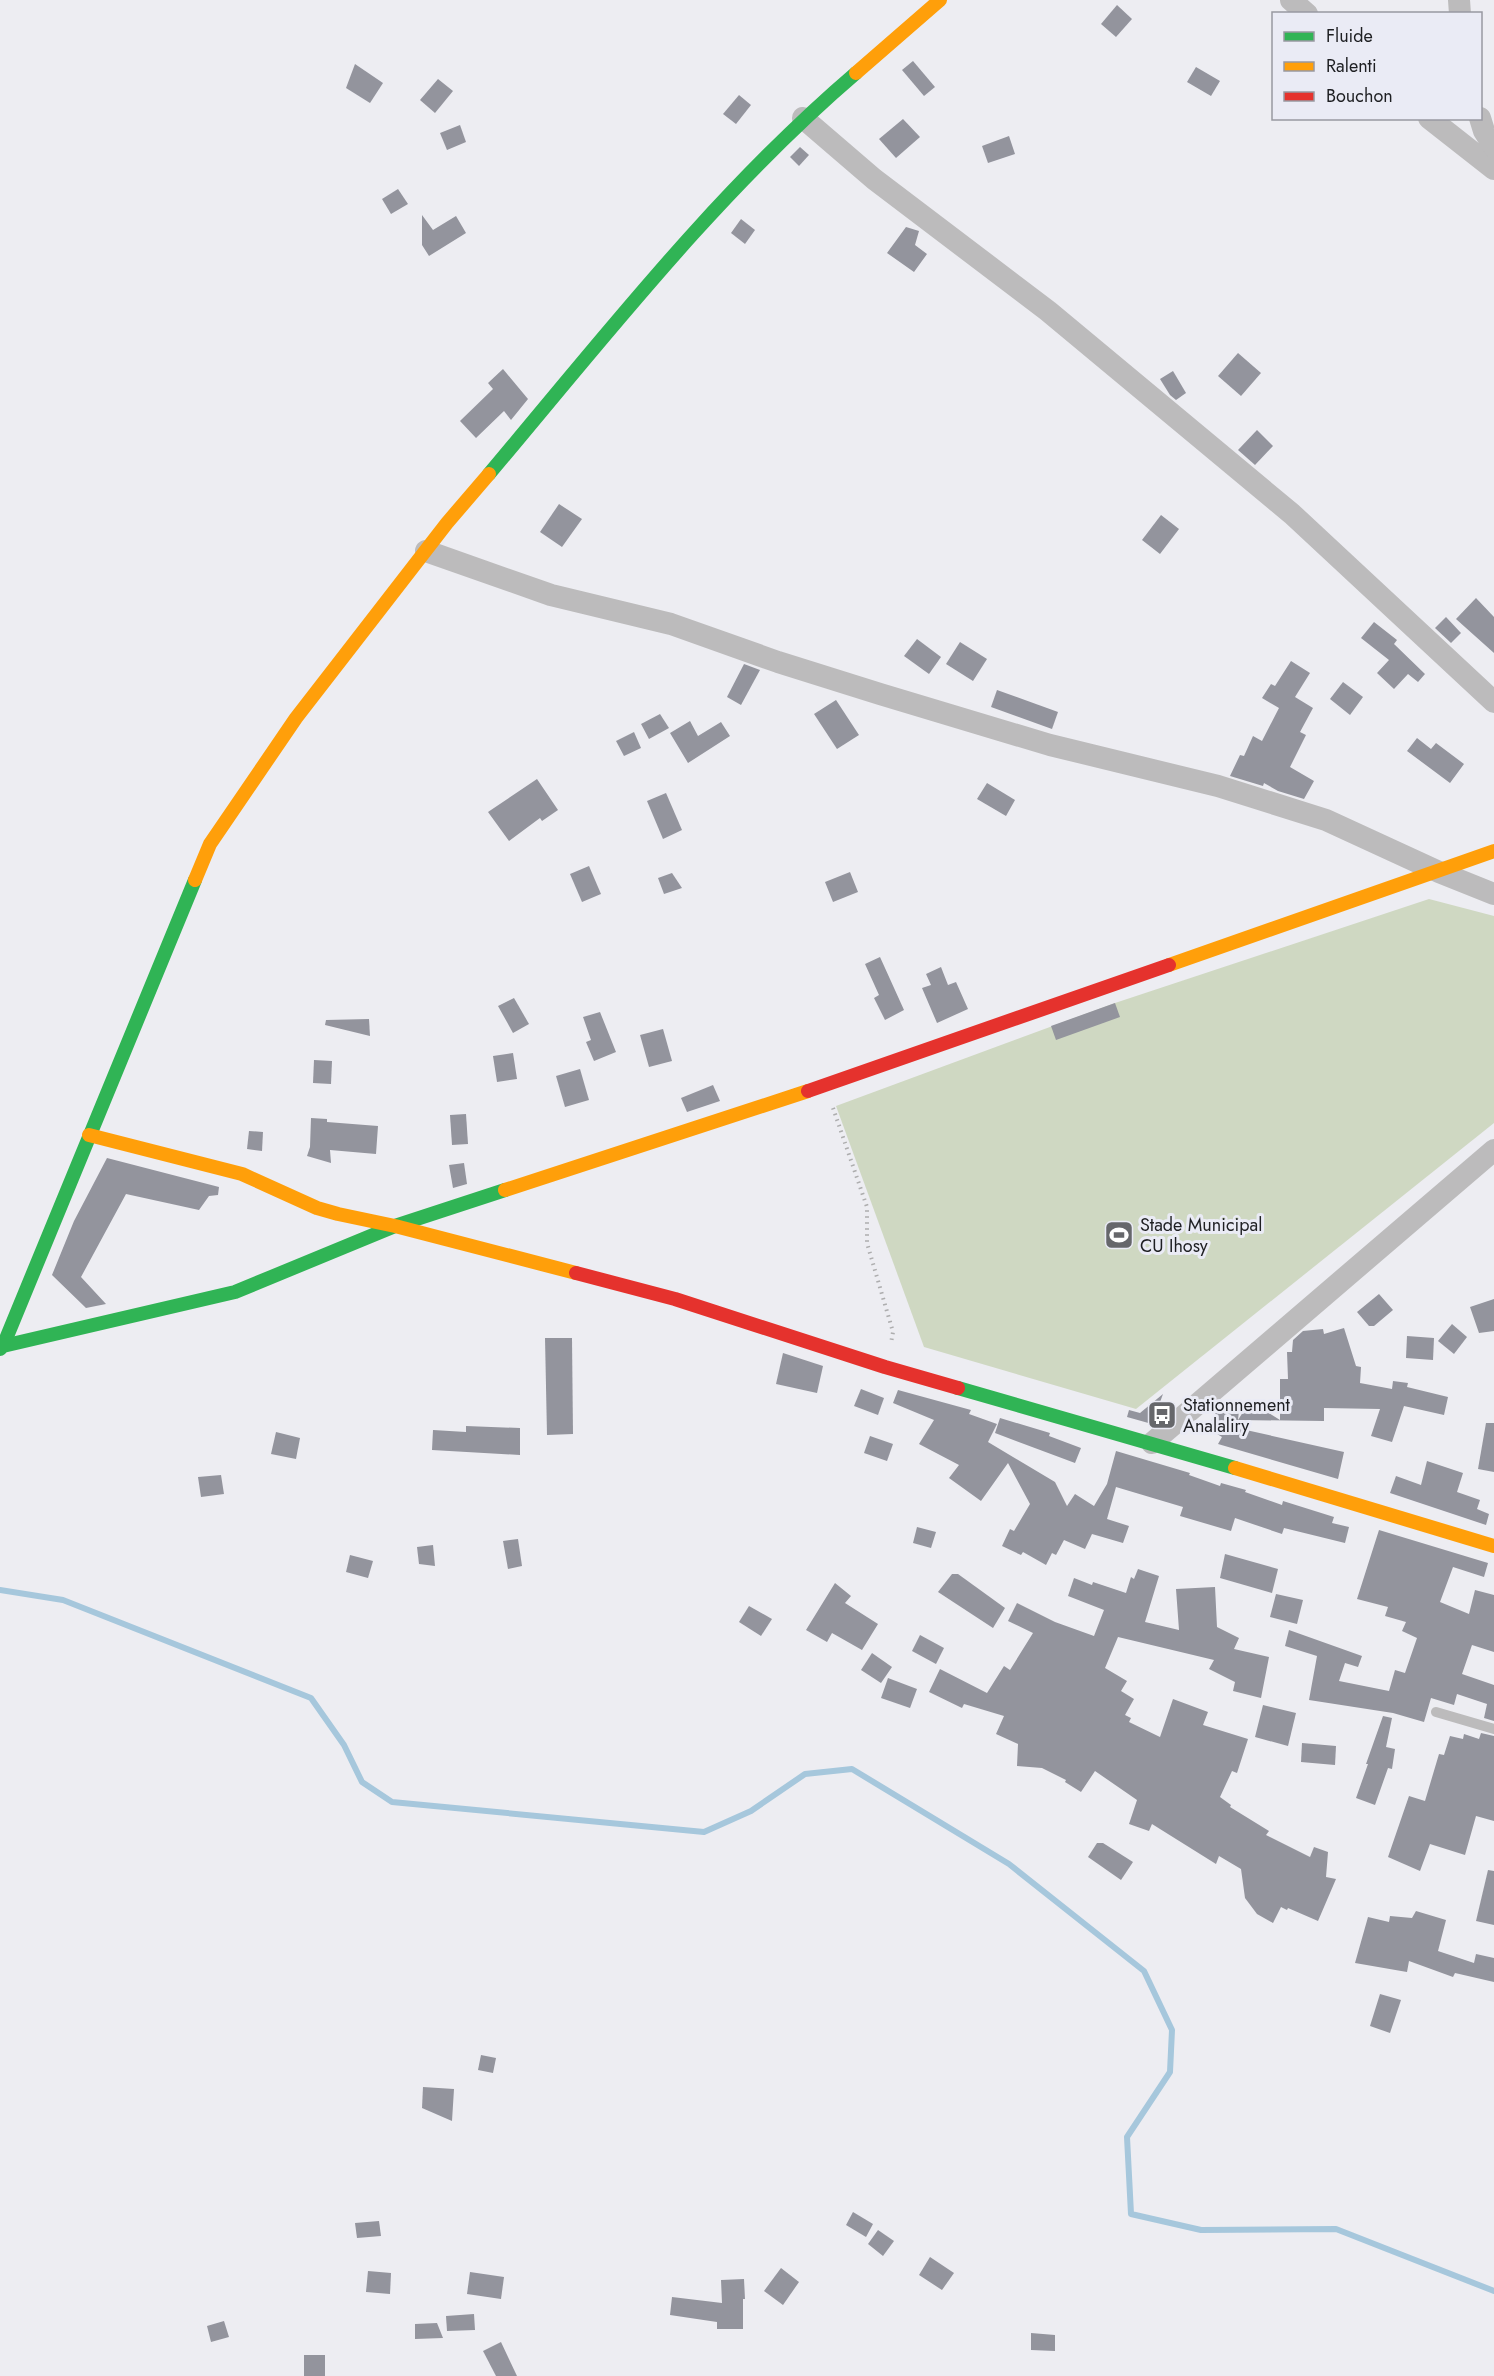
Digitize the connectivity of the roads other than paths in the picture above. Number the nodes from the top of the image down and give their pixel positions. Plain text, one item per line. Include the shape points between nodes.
1 (940, 0) edge
2 (1291, 0) edge
3 (1305, 12) edge
4 (803, 118) junction
5 (1432, 120) edge
6 (1494, 169) edge
7 (426, 551) junction
8 (1494, 702) edge
9 (1494, 851) edge
10 (1439, 872) junction
11 (1494, 894) edge
12 (89, 1135) junction
13 (1494, 1150) edge
14 (395, 1226) junction
15 (2, 1347) edge
16 (1152, 1443) junction
17 (1494, 1546) edge
18 (1436, 1712) dead end
19 (1494, 1729) edge

1 - 4 street
2 - 3 street
4 - 7 street via 701,223
4 - 8 street via 874,179 1048,311 1292,514
5 - 6 street
7 - 10 street via 550,595 671,624 778,662 1050,745 1218,786 1326,820
7 - 12 street via 296,718 210,844
9 - 10 street
10 - 11 street
10 - 14 street via 826,1085
12 - 14 street via 242,1174 317,1208
12 - 15 street
13 - 16 street
14 - 15 street via 235,1292
14 - 16 street via 675,1299 885,1367
16 - 17 street
18 - 19 lane

